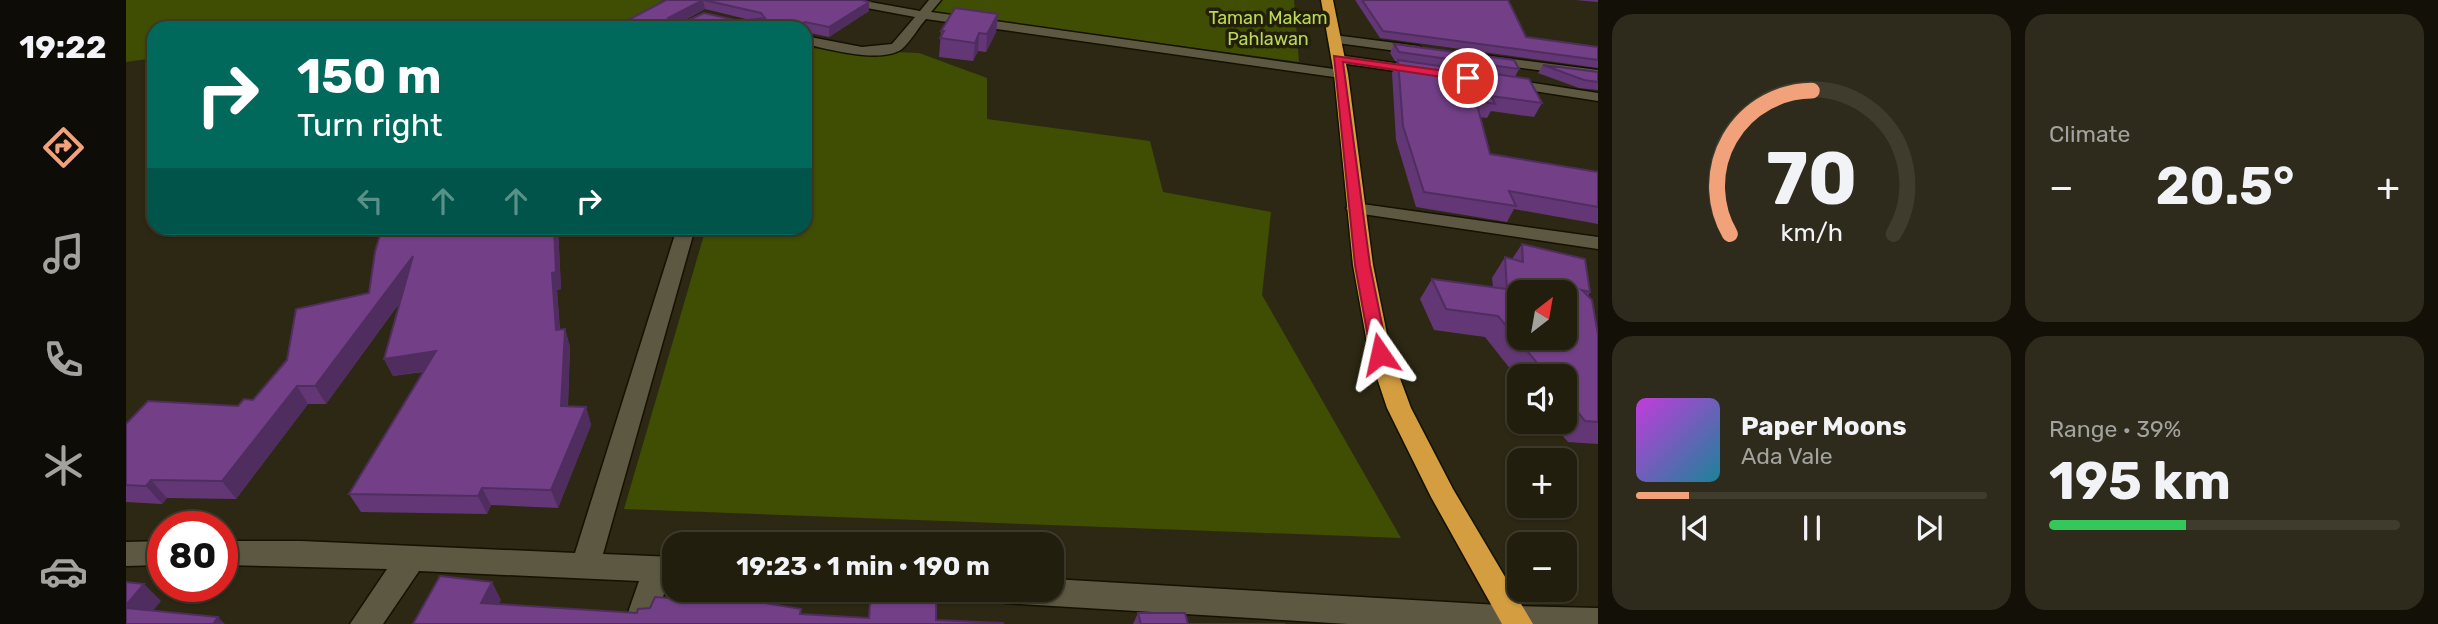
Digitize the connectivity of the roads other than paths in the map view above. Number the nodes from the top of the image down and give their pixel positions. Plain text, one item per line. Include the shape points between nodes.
1 (841, 0) edge
2 (935, 0) edge
3 (1327, 0) edge
4 (924, 15) junction
5 (812, 41) edge
6 (1428, 52) edge
7 (1337, 57) junction
8 (1481, 59) edge
9 (1434, 73) edge
10 (1598, 74) edge
11 (1488, 80) edge
12 (1598, 97) edge
13 (1355, 208) junction
14 (684, 235) edge
15 (1598, 243) edge
16 (147, 553) edge
17 (238, 553) edge
18 (126, 554) edge
19 (412, 558) junction
20 (586, 565) junction
21 (662, 569) edge
22 (662, 577) edge
23 (1064, 594) edge
24 (1517, 622) edge
25 (1598, 622) edge
26 (365, 624) edge
27 (639, 624) edge

1 - 4 street
2 - 4 street
3 - 7 highway
4 - 5 street via 895,47 887,49 848,49
4 - 7 street
6 - 7 street
7 - 9 street
7 - 13 highway
8 - 10 street
11 - 12 street
13 - 15 street
13 - 24 highway via 1380,354 1399,408 1444,497
14 - 20 street
16 - 18 street
17 - 19 street
19 - 20 street
19 - 26 street
20 - 21 street
22 - 27 street
23 - 24 street
24 - 25 street

